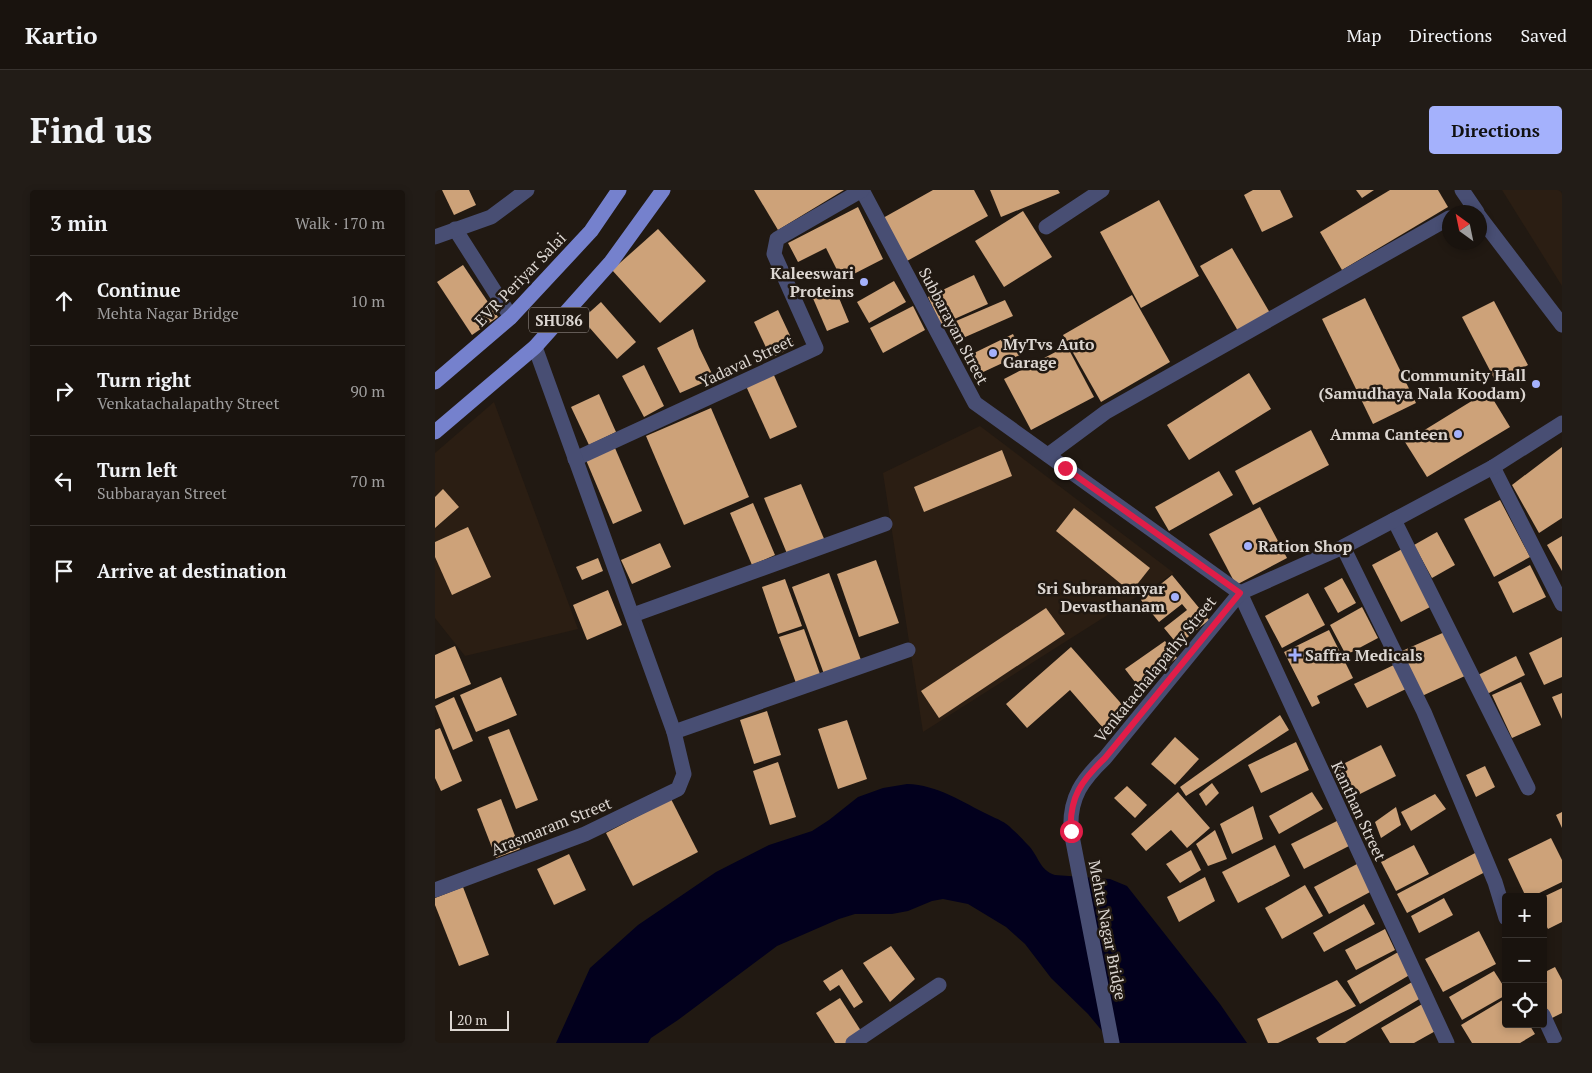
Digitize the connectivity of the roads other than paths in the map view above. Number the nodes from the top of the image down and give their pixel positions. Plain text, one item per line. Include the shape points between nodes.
1 (527, 190) edge
2 (619, 190) edge
3 (663, 190) edge
4 (862, 190) edge
5 (1102, 190) edge
6 (1462, 190) edge
7 (1469, 205) edge
8 (1442, 222) edge
9 (1046, 227) dead end
10 (455, 229) junction
11 (1487, 231) edge
12 (435, 236) edge
13 (511, 318) junction
14 (1562, 325) edge
15 (535, 347) junction
16 (435, 382) edge
17 (1562, 423) edge
18 (435, 432) edge
19 (1048, 455) junction
20 (575, 459) junction
21 (1493, 467) junction
22 (1394, 520) junction
23 (885, 524) dead end
24 (1343, 547) junction
25 (1240, 593) junction
26 (1562, 604) edge
27 (633, 615) junction
28 (907, 650) dead end
29 (674, 732) junction
30 (1528, 788) dead end
31 (1077, 794) joint
32 (435, 890) edge
33 (1502, 905) edge
34 (939, 985) dead end
35 (1547, 1022) edge
36 (1557, 1040) edge
37 (853, 1043) edge
38 (1112, 1043) edge
39 (1447, 1043) edge

1 - 10 street via 491,217
2 - 13 main road, EVR Periyar Salai / SHU86 via 591,231
3 - 15 main road, SHU86 via 611,262
4 - 19 street, Subbarayan Street via 975,403
4 - 20 street, Yadaval Street via 777,239 774,254 816,348
5 - 9 street
6 - 7 street
8 - 19 street via 1106,412
10 - 12 street
10 - 13 street
11 - 14 street
13 - 16 main road, EVR Periyar Salai / SHU86
15 - 18 main road, SHU86
15 - 20 street
17 - 21 street, Venkatachalapathy Street
19 - 25 street, Subbarayan Street
20 - 27 street
21 - 22 street, Venkatachalapathy Street
21 - 26 street
22 - 24 street, Venkatachalapathy Street
22 - 30 street
23 - 27 street
24 - 25 street, Venkatachalapathy Street
24 - 33 street via 1424,712
25 - 31 street, Venkatachalapathy Street via 1087,776
25 - 39 street, Kanthan Street
27 - 29 street
28 - 29 street
29 - 32 street, Arasmaram Street via 684,774 678,789 585,834
31 - 38 street, Mehta Nagar Bridge via 1071,818 1072,839
34 - 37 street
35 - 36 street

